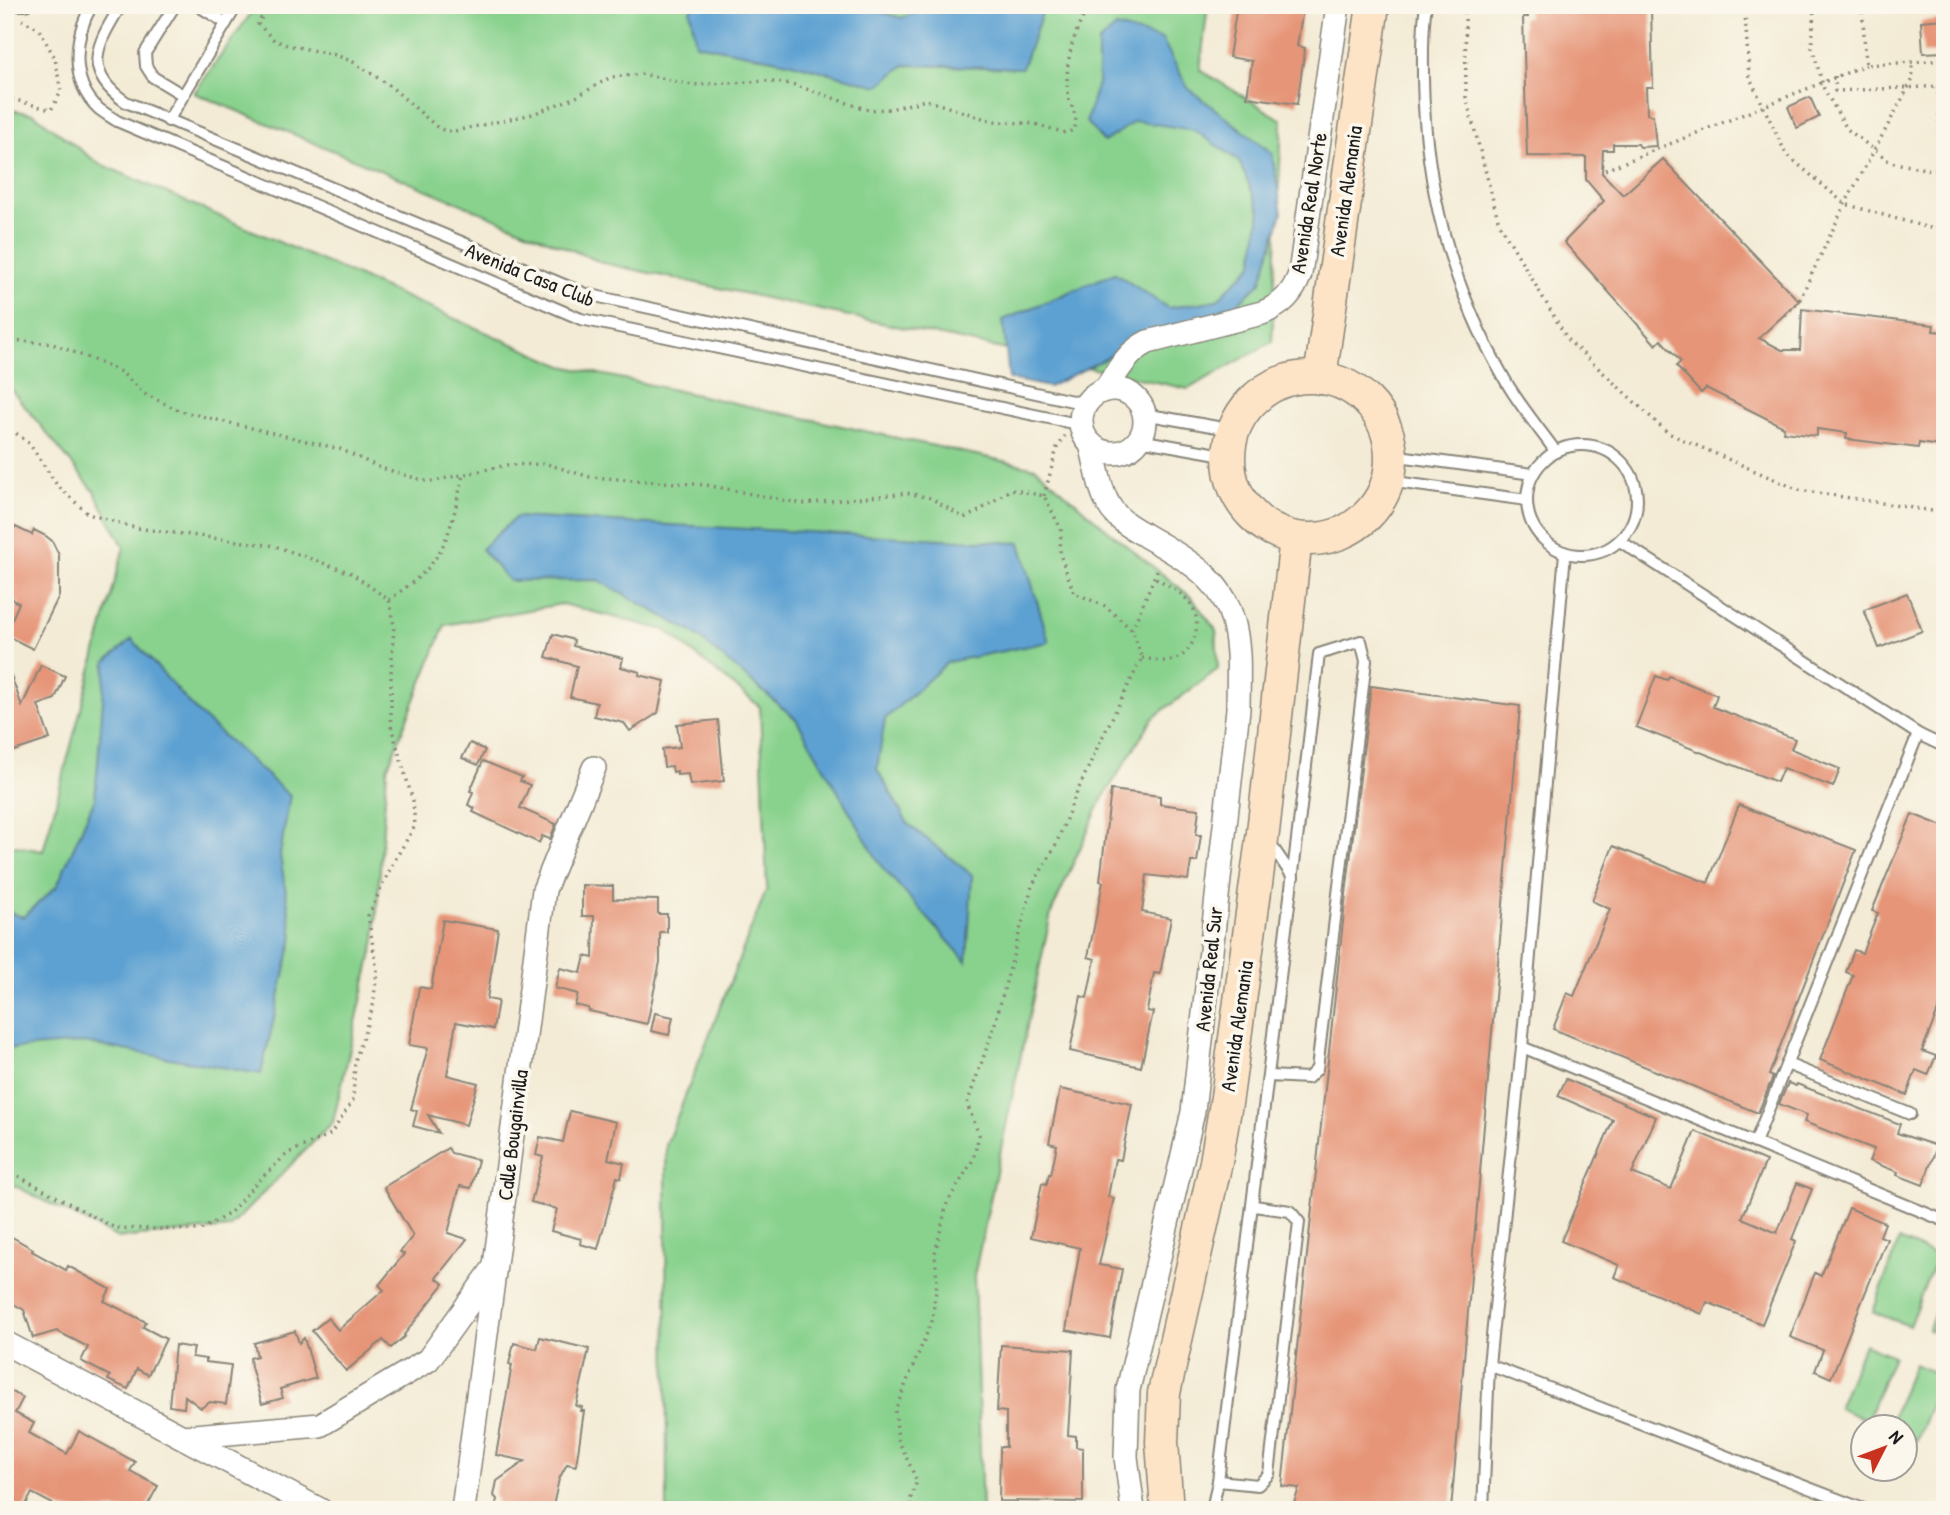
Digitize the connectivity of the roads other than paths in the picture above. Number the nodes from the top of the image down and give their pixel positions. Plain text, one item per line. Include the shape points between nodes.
1 (26, 5) edge
2 (92, 5) edge
3 (121, 5) edge
4 (175, 5) edge
5 (197, 5) edge
6 (237, 5) edge
7 (1338, 5) edge
8 (1373, 5) edge
9 (1426, 5) edge
10 (17, 11) edge
11 (226, 23) junction
12 (183, 95) junction
13 (168, 121) junction
14 (1122, 366) junction
15 (1320, 378) junction
16 (1105, 390) junction
17 (1130, 394) junction
18 (1144, 414) junction
19 (1086, 425) junction
20 (1139, 440) junction
21 (1231, 443) junction
22 (1556, 452) junction
23 (1117, 453) junction
24 (1389, 468) junction
25 (1533, 474) junction
26 (1100, 482) junction
27 (1527, 499) junction
28 (1296, 538) junction
29 (1620, 541) junction
30 (1565, 553) junction
31 (1918, 734) junction
32 (1945, 747) edge
33 (594, 768) dead end
34 (1263, 832) junction
35 (1293, 877) junction
36 (1522, 1047) junction
37 (1787, 1064) junction
38 (1269, 1076) junction
39 (1910, 1114) dead end
40 (1755, 1143) junction
41 (1254, 1206) junction
42 (1945, 1221) edge
43 (496, 1265) junction
44 (5, 1343) edge
45 (1489, 1365) junction
46 (183, 1437) junction
47 (1218, 1481) junction
48 (320, 1510) edge
49 (463, 1510) edge
50 (1133, 1510) edge
51 (1167, 1510) edge
52 (1212, 1510) edge
53 (1483, 1510) edge
54 (1866, 1510) edge

1 - 10 lane
2 - 19 lane, Avenida Casa Club via 77,41 77,64 84,88 97,107 117,121 581,319
3 - 13 lane, Avenida Casa Club via 101,38 98,68 113,94
4 - 12 lane via 145,53 146,66 153,77
5 - 11 lane
6 - 11 lane
7 - 14 street, Avenida Real Norte via 1295,288 1281,303 1262,313 1149,342
8 - 15 street, Avenida Alemania
9 - 22 lane via 1422,27 1424,129 1439,220 1458,283 1504,379
11 - 12 lane
12 - 13 lane
13 - 19 lane, Avenida Casa Club via 586,294
14 - 16 street, Avenida Real Norte
14 - 17 street
15 - 21 street via 1299,377 1259,395 1244,410
15 - 24 street via 1342,384 1377,412 1387,433
16 - 17 street
16 - 19 street via 1094,396
17 - 18 street
18 - 20 street
18 - 21 lane
19 - 23 street via 1108,452
19 - 26 street, Avenida Real Sur
20 - 21 lane
20 - 23 street
21 - 28 street via 1231,479 1241,500 1255,518
22 - 25 lane
22 - 29 lane via 1587,445 1616,457 1627,468 1634,482 1636,514
23 - 26 street
24 - 25 lane
24 - 27 lane
24 - 28 street via 1378,503 1362,520 1343,533 1320,539
25 - 27 lane
26 - 50 street, Avenida Real Sur via 1104,497 1122,522 1201,570 1220,592 1232,618 1237,659 1238,709 1193,1112 1128,1390 1126,1457
27 - 30 lane via 1537,533
28 - 34 street, Avenida Alemania
29 - 30 lane via 1604,552 1585,556
29 - 31 lane
30 - 36 lane
31 - 32 lane
31 - 37 lane
33 - 43 street, Calle Bougainvilla via 544,890
34 - 35 lane
34 - 51 street, Avenida Alemania via 1216,1163 1164,1393
35 - 38 lane
35 - 38 lane via 1319,654 1361,641 1366,662 1317,1069 1308,1078
36 - 40 lane
36 - 45 lane
37 - 39 lane
37 - 40 lane
38 - 41 lane
40 - 42 lane
41 - 47 lane
41 - 47 lane via 1290,1211 1299,1222 1269,1475 1258,1485
43 - 46 street via 428,1360 320,1425
43 - 49 street, Calle Bougainvilla
44 - 46 street
45 - 53 lane
45 - 54 lane
46 - 48 street
47 - 52 lane

